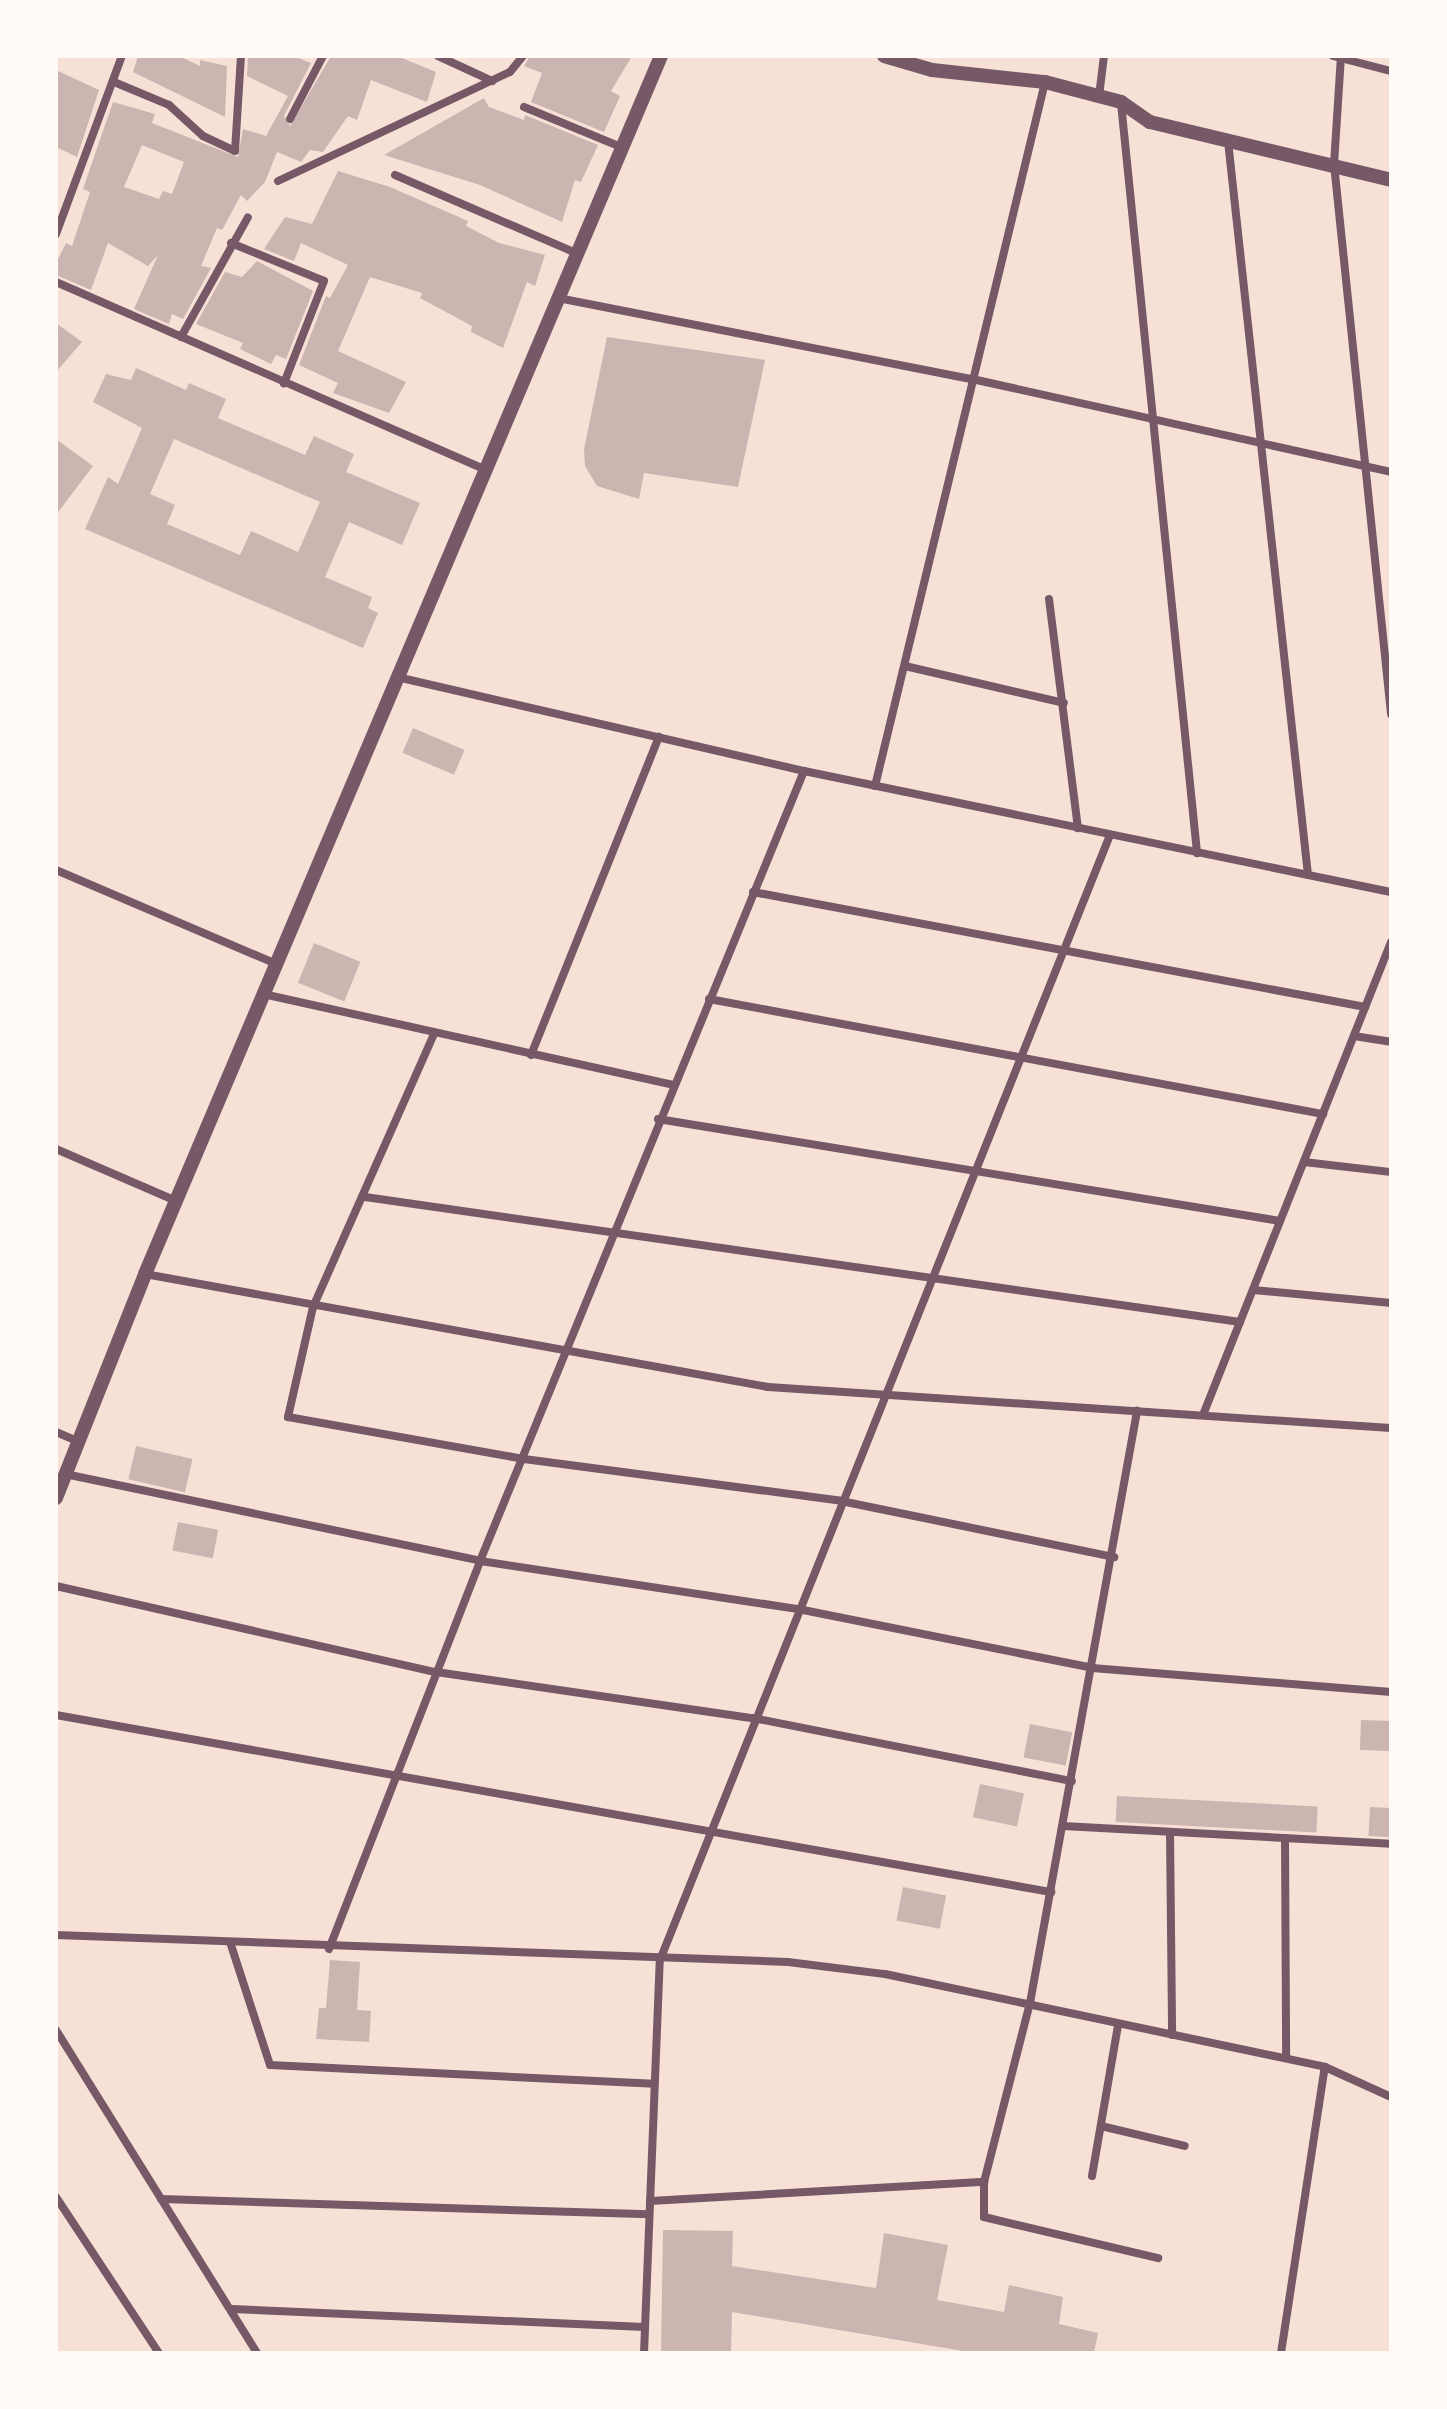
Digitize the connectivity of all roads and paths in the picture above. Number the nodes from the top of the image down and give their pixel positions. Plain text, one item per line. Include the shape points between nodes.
1 (122, 56) edge
2 (241, 56) edge
3 (323, 56) edge
4 (438, 56) edge
5 (523, 56) edge
6 (661, 56) edge
7 (884, 56) edge
8 (1104, 56) edge
9 (1338, 57) edge
10 (1391, 71) edge
11 (492, 81) junction
12 (114, 82) junction
13 (1045, 82) junction
14 (1099, 96) junction
15 (1121, 102) junction
16 (524, 107) dead end
17 (290, 119) dead end
18 (1228, 141) junction
19 (621, 147) junction
20 (1334, 164) junction
21 (395, 175) dead end
22 (1391, 180) edge
23 (278, 181) dead end
24 (248, 217) dead end
25 (56, 234) edge
26 (231, 243) junction
27 (576, 253) junction
28 (56, 282) edge
29 (557, 298) junction
30 (181, 337) junction
31 (972, 379) junction
32 (284, 383) junction
33 (1152, 419) junction
34 (1259, 443) junction
35 (1366, 467) junction
36 (484, 469) junction
37 (1391, 472) edge
38 (1049, 599) dead end
39 (905, 666) junction
40 (397, 677) junction
41 (1064, 703) junction
42 (1391, 714) edge
43 (659, 737) junction
44 (804, 771) junction
45 (875, 786) junction
46 (1078, 828) junction
47 (1110, 835) junction
48 (1197, 853) junction
49 (56, 870) edge
50 (1308, 875) junction
51 (753, 892) junction
52 (1391, 892) edge
53 (1391, 942) edge
54 (1062, 953) junction
55 (276, 964) junction
56 (263, 994) junction
57 (709, 999) junction
58 (1365, 1007) junction
59 (434, 1034) junction
60 (1354, 1036) junction
61 (1391, 1042) edge
62 (531, 1055) junction
63 (1019, 1061) junction
64 (672, 1085) junction
65 (1323, 1114) junction
66 (658, 1119) junction
67 (58, 1150) edge
68 (1304, 1162) junction
69 (56, 1163) edge
70 (1391, 1172) edge
71 (974, 1173) junction
72 (365, 1197) junction
73 (177, 1201) junction
74 (1280, 1221) junction
75 (611, 1236) junction
76 (145, 1274) junction
77 (932, 1277) junction
78 (1253, 1290) junction
79 (1391, 1303) edge
80 (313, 1307) junction
81 (1240, 1322) junction
82 (567, 1348) junction
83 (885, 1393) junction
84 (1137, 1411) junction
85 (1203, 1415) junction
86 (1391, 1428) edge
87 (56, 1432) edge
88 (77, 1441) junction
89 (524, 1459) junction
90 (65, 1474) junction
91 (56, 1498) edge
92 (841, 1501) junction
93 (1114, 1557) junction
94 (480, 1561) junction
95 (56, 1586) edge
96 (798, 1609) junction
97 (1092, 1668) junction
98 (436, 1672) junction
99 (1391, 1692) edge
100 (56, 1715) edge
101 (753, 1718) junction
102 (396, 1777) junction
103 (1072, 1781) junction
104 (1063, 1826) junction
105 (708, 1829) junction
106 (1170, 1832) junction
107 (1285, 1838) junction
108 (1391, 1844) edge
109 (1051, 1892) junction
110 (56, 1935) edge
111 (231, 1945) junction
112 (329, 1949) junction
113 (660, 1960) junction
114 (1030, 2003) junction
115 (1118, 2025) junction
116 (56, 2030) edge
117 (1172, 2035) junction
118 (1286, 2058) junction
119 (1325, 2067) junction
120 (654, 2084) junction
121 (1391, 2097) edge
122 (1101, 2126) junction
123 (1185, 2146) dead end
124 (1092, 2176) dead end
125 (984, 2182) junction
126 (56, 2197) edge
127 (161, 2199) junction
128 (650, 2201) junction
129 (649, 2214) junction
130 (1158, 2258) dead end
131 (232, 2309) junction
132 (645, 2327) junction
133 (159, 2353) edge
134 (257, 2353) edge
135 (644, 2353) edge
136 (1281, 2353) edge

1 - 12 street
2 - 12 street via 235,151 203,136 169,105
3 - 17 street
4 - 11 street
5 - 11 street via 510,72
6 - 19 street
7 - 13 street via 932,70
8 - 14 street
9 - 10 street
9 - 20 street
11 - 23 street
12 - 25 street
13 - 14 street
13 - 31 street
14 - 15 street
15 - 18 street via 1150,122
15 - 33 street
16 - 19 street
18 - 20 street
18 - 34 street
19 - 27 street
20 - 22 street
20 - 35 street
21 - 27 street
24 - 26 street
26 - 30 street
26 - 32 street via 324,281
27 - 29 street
28 - 30 street
29 - 31 street
29 - 36 street
30 - 32 street
31 - 33 street
31 - 39 street
32 - 36 street
33 - 34 street
33 - 48 street
34 - 35 street
34 - 50 street
35 - 37 street
35 - 42 street
36 - 40 street
38 - 41 street
39 - 41 street
39 - 45 street
40 - 43 street
40 - 55 street
41 - 46 street
43 - 44 street
43 - 62 street
44 - 45 street
44 - 51 street
45 - 46 street
46 - 47 street
47 - 48 street
47 - 54 street
48 - 50 street
49 - 55 street
50 - 52 street
51 - 54 street
51 - 57 street
53 - 58 street
54 - 58 street
54 - 63 street
55 - 56 street
56 - 59 street
56 - 73 street
57 - 63 street
57 - 64 street
58 - 60 street
59 - 62 street
59 - 72 street
60 - 61 street
60 - 65 street
62 - 64 street
63 - 65 street
63 - 71 street
64 - 66 street
65 - 68 street
66 - 71 street
66 - 75 street
67 - 69 street
67 - 73 street
68 - 70 street
68 - 74 street
71 - 74 street
71 - 77 street
72 - 75 street
72 - 80 street
73 - 76 street
74 - 78 street
75 - 77 street
75 - 82 street
76 - 80 street
76 - 88 street
77 - 81 street
77 - 83 street
78 - 79 street
78 - 81 street
80 - 82 street
80 - 89 street via 288,1417
81 - 85 street
82 - 83 street via 768,1387
82 - 89 street
83 - 84 street
83 - 92 street
84 - 85 street
84 - 93 street
85 - 86 street
87 - 88 street
88 - 90 street
89 - 92 street
89 - 94 street
90 - 91 street
90 - 94 street
92 - 93 street
92 - 96 street
93 - 97 street
94 - 96 street
94 - 98 street
95 - 98 street
96 - 97 street
96 - 101 street
97 - 99 street
97 - 103 street
98 - 101 street
98 - 102 street
100 - 102 street
101 - 103 street
101 - 105 street
102 - 105 street
102 - 112 street
103 - 104 street
104 - 106 street
104 - 109 street
105 - 109 street
105 - 113 street
106 - 107 street
106 - 117 street
107 - 108 street
107 - 118 street
109 - 114 street
110 - 111 street
111 - 112 street
111 - 120 street via 270,2065
112 - 113 street
113 - 114 street via 788,1962 885,1974
113 - 120 street
114 - 115 street
114 - 125 street
115 - 117 street
115 - 122 street
116 - 127 street
117 - 118 street
118 - 119 street
119 - 121 street
119 - 136 street
120 - 128 street
122 - 123 street
122 - 124 street
125 - 128 street
125 - 130 street via 984,2217
126 - 133 street
127 - 129 street
127 - 131 street
128 - 129 street
129 - 132 street
131 - 132 street
131 - 134 street
132 - 135 street

